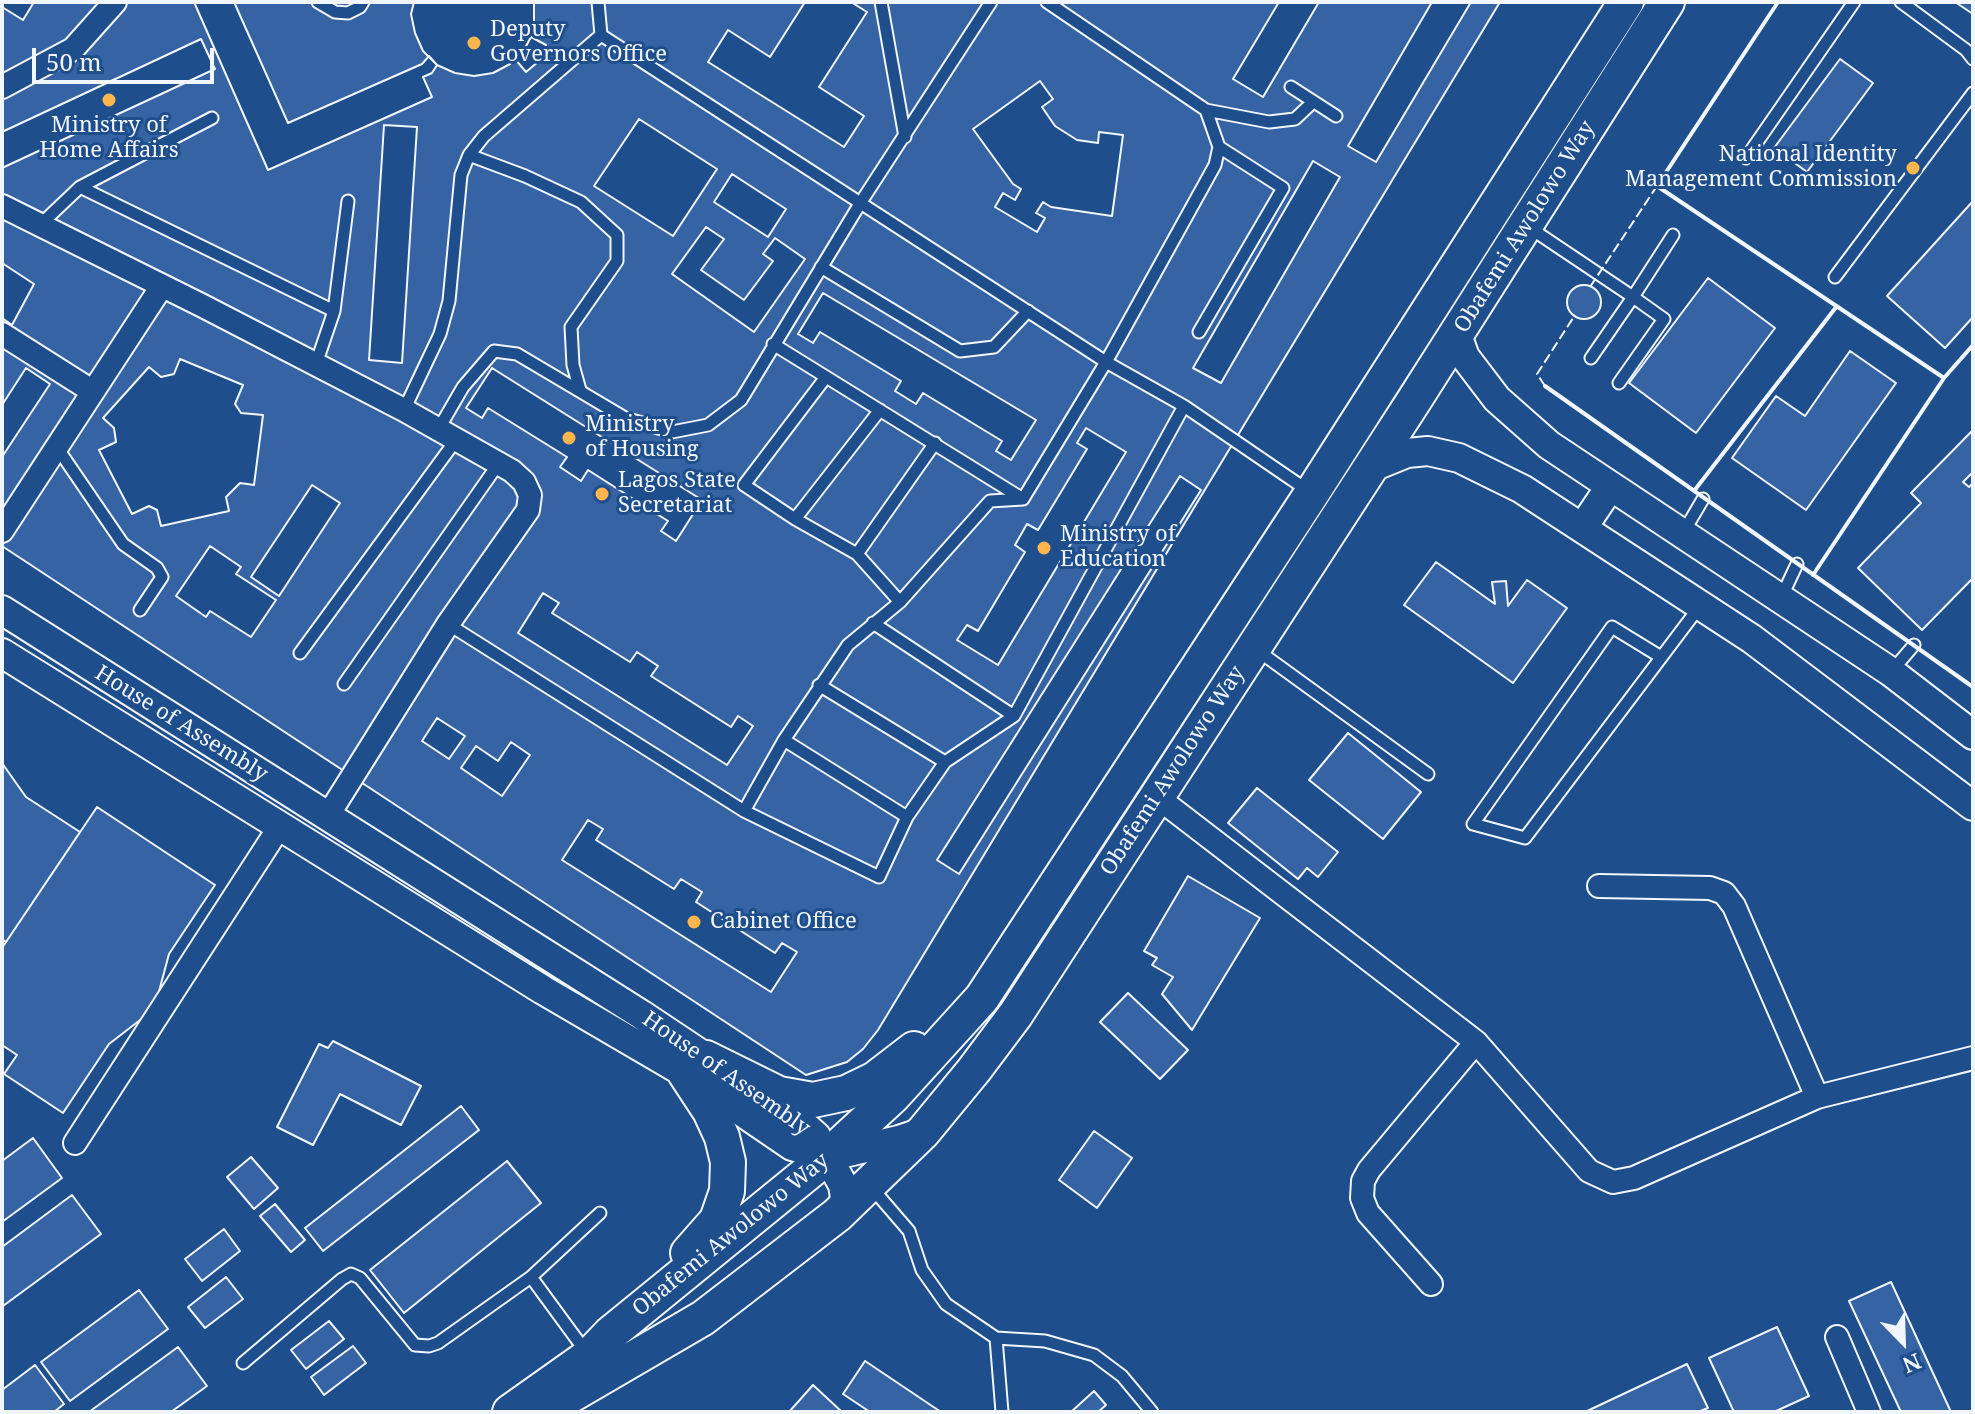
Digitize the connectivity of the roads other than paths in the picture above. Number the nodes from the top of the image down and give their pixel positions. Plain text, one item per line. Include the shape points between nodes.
1 (115, 2) edge
2 (318, 2) edge
3 (363, 2) edge
4 (598, 2) edge
5 (881, 2) edge
6 (991, 2) edge
7 (1047, 2) edge
8 (1626, 2) edge
9 (1667, 2) edge
10 (1854, 2) edge
11 (1901, 2) edge
12 (601, 35) junction
13 (1973, 59) edge
14 (2, 87) edge
15 (1291, 87) dead end
16 (1973, 93) edge
17 (1313, 102) junction
18 (1206, 110) junction
19 (1336, 116) dead end
20 (212, 118) dead end
21 (905, 137) junction
22 (1219, 147) junction
23 (469, 155) junction
24 (1746, 158) dead end
25 (80, 187) junction
26 (348, 201) dead end
27 (861, 202) junction
28 (2, 206) edge
29 (40, 225) junction
30 (1526, 225) junction
31 (1673, 235) dead end
32 (821, 267) junction
33 (1835, 277) dead end
34 (162, 286) junction
35 (1633, 297) junction
36 (334, 311) junction
37 (1028, 311) junction
38 (1199, 332) dead end
39 (1457, 335) junction
40 (5, 342) edge
41 (773, 344) junction
42 (1591, 358) dead end
43 (1106, 362) junction
44 (316, 364) junction
45 (826, 377) junction
46 (1619, 383) dead end
47 (580, 390) junction
48 (92, 391) junction
49 (1184, 406) junction
50 (404, 410) junction
51 (880, 410) junction
52 (447, 435) junction
53 (935, 443) junction
54 (56, 446) junction
55 (499, 463) junction
56 (1370, 468) junction
57 (1610, 487) junction
58 (1312, 493) junction
59 (1023, 499) junction
60 (1703, 499) dead end
61 (795, 519) junction
62 (1583, 527) junction
63 (2, 531) edge
64 (1682, 534) junction
65 (857, 554) junction
66 (1797, 564) dead end
67 (1781, 598) junction
68 (900, 602) junction
69 (1700, 605) junction
70 (2, 610) edge
71 (140, 610) dead end
72 (873, 623) junction
73 (448, 624) junction
74 (1914, 645) dead end
75 (1254, 647) junction
76 (2, 653) edge
77 (300, 653) dead end
78 (1661, 657) junction
79 (1891, 672) junction
80 (344, 684) dead end
81 (819, 685) junction
82 (1014, 716) junction
83 (1973, 735) edge
84 (784, 740) junction
85 (945, 762) junction
86 (1428, 774) dead end
87 (1157, 797) junction
88 (1973, 806) edge
89 (744, 811) junction
90 (327, 817) junction
91 (907, 817) junction
92 (280, 826) junction
93 (1599, 886) dead end
94 (982, 998) junction
95 (1476, 1042) junction
96 (1973, 1058) edge
97 (695, 1066) junction
98 (1817, 1097) junction
99 (923, 1132) junction
100 (75, 1143) dead end
101 (827, 1157) junction
102 (857, 1195) junction
103 (600, 1213) dead end
104 (531, 1277) junction
105 (1431, 1284) dead end
106 (1837, 1337) dead end
107 (996, 1338) junction
108 (600, 1345) junction
109 (243, 1363) dead end
110 (561, 1408) edge
111 (510, 1412) edge
112 (1002, 1412) edge
113 (1152, 1412) edge
114 (1869, 1412) edge

1 - 14 street via 73,49
2 - 3 lane via 348,13
4 - 12 lane
5 - 21 lane
6 - 21 lane
7 - 18 lane
8 - 58 main road, Obafemi Awolowo Way
9 - 30 main road, Obafemi Awolowo Way
10 - 24 lane
11 - 13 lane
12 - 23 lane
12 - 27 lane
15 - 17 lane
16 - 33 lane
17 - 18 lane via 1295,119 1269,122
17 - 19 lane
18 - 22 lane
20 - 25 lane
21 - 27 lane
22 - 38 lane via 1283,188
22 - 43 lane via 1215,165
23 - 47 lane via 581,202 617,235 617,261 571,327
23 - 50 lane via 461,175 449,301 440,334
25 - 29 lane
25 - 36 lane
26 - 36 lane
27 - 32 lane
27 - 37 lane
28 - 29 street
29 - 34 street
30 - 35 lane
30 - 39 main road, Obafemi Awolowo Way
31 - 35 lane
32 - 37 lane via 960,351 994,347
32 - 41 lane
34 - 44 street
34 - 48 street
35 - 42 lane
35 - 46 lane via 1664,319
36 - 44 lane
37 - 43 lane
39 - 56 main road, Obafemi Awolowo Way
39 - 57 street via 1465,357 1497,399 1549,445
40 - 48 street
41 - 45 lane
41 - 47 lane via 741,400 708,425 672,432 625,418
43 - 49 lane
43 - 59 lane
44 - 50 street
45 - 51 lane
45 - 61 lane via 744,485
47 - 52 lane via 517,354 494,351 463,387
48 - 54 street
49 - 58 lane
49 - 82 lane
50 - 52 street
51 - 53 lane
51 - 61 lane
52 - 55 street
52 - 77 lane
53 - 59 lane
53 - 65 lane
54 - 63 street
54 - 71 lane via 123,544 162,577
55 - 73 street via 524,482 530,495 528,510
55 - 80 lane
56 - 62 street via 1407,453 1428,451 1459,458
56 - 75 main road, Obafemi Awolowo Way
57 - 62 street
57 - 64 street
58 - 94 main road, Obafemi Awolowo Way
59 - 68 lane via 990,501
60 - 64 lane
61 - 65 lane
62 - 69 street
64 - 67 street
65 - 68 lane
66 - 67 lane
67 - 79 street
68 - 72 lane
69 - 78 lane
69 - 88 street
70 - 90 street, House of Assembly
72 - 81 lane via 848,645
72 - 82 lane
73 - 89 lane
73 - 90 street
74 - 79 lane
75 - 86 lane
75 - 87 main road, Obafemi Awolowo Way
76 - 92 street, House of Assembly
78 - 78 lane via 1525,838 1473,824 1612,627
79 - 83 street
81 - 84 lane
81 - 85 lane
82 - 85 lane
84 - 89 lane
84 - 91 lane
85 - 91 lane
87 - 95 street
87 - 99 main road, Obafemi Awolowo Way via 1016,1014
89 - 91 lane via 879,877
90 - 97 street, House of Assembly via 642,1015
92 - 97 street, House of Assembly via 543,990
92 - 100 street
93 - 98 street via 1710,888 1724,893
94 - 97 main road via 875,1079 846,1093 813,1100 779,1094
94 - 101 main road, Obafemi Awolowo Way via 893,1096
95 - 98 street via 1589,1171 1613,1182 1634,1178
95 - 105 street via 1363,1181 1368,1213
96 - 98 street
97 - 101 street, House of Assembly via 792,1146
97 - 108 main road via 722,1137 727,1191 717,1220 686,1255 629,1303
99 - 101 street
99 - 102 main road, Obafemi Awolowo Way
101 - 102 street via 843,1185
101 - 108 main road, Obafemi Awolowo Way
102 - 107 lane via 909,1231 922,1270 946,1304
102 - 110 main road, Obafemi Awolowo Way via 703,1318
103 - 104 lane
104 - 108 lane
104 - 109 lane via 429,1346 415,1345 360,1278 351,1274
106 - 114 street
107 - 112 lane
107 - 113 lane via 1045,1341 1094,1355 1122,1376
108 - 111 main road, Obafemi Awolowo Way

